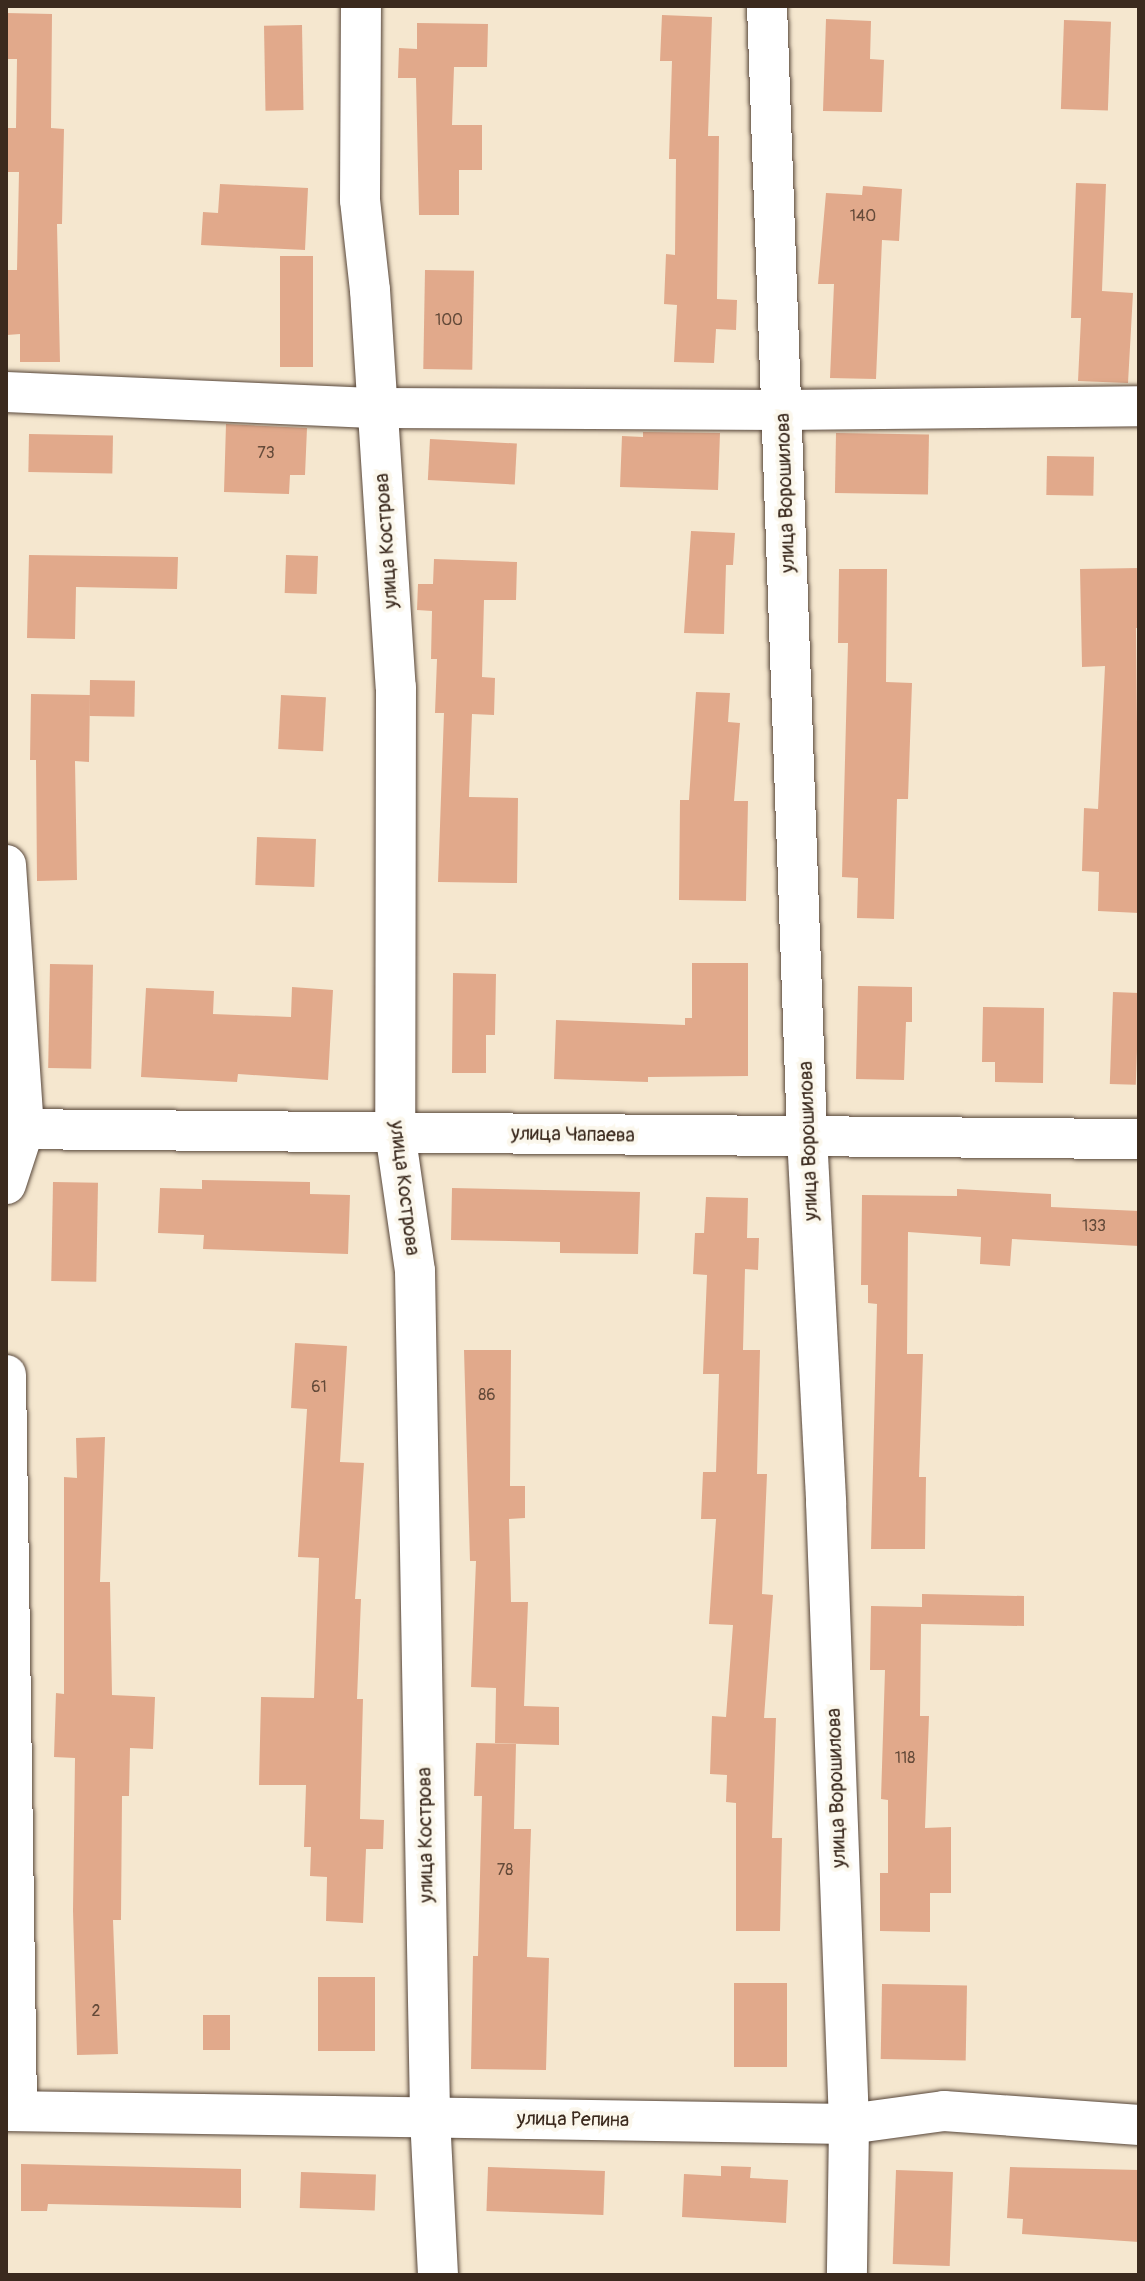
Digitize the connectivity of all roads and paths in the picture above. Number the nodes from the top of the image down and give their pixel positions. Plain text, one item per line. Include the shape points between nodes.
1 (361, 6) edge
2 (767, 6) edge
3 (6, 392) edge
4 (1139, 406) edge
5 (378, 408) junction
6 (782, 410) junction
7 (6, 865) edge
8 (15, 1129) edge
9 (395, 1132) junction
10 (807, 1136) junction
11 (1139, 1139) edge
12 (6, 1184) edge
13 (6, 1375) edge
14 (12, 2111) edge
15 (430, 2117) junction
16 (849, 2124) junction
17 (1139, 2125) edge
18 (438, 2275) edge
19 (847, 2275) edge

1 - 5 street, улица Кострова via 360,200
2 - 6 street, улица Ворошилова
3 - 5 street
4 - 6 street
5 - 6 street
5 - 9 street, улица Кострова via 396,687
6 - 10 street, улица Ворошилова
7 - 8 street
8 - 9 street, улица Чапаева
8 - 12 street
9 - 10 street, улица Чапаева
9 - 15 street, улица Кострова via 415,1271
10 - 11 street, улица Чапаева
10 - 16 street, улица Ворошилова
13 - 14 street
14 - 15 street, улица Репина
15 - 16 street, улица Репина
15 - 18 street, улица Кострова
16 - 17 street, улица Репина via 944,2111
16 - 19 street, улица Ворошилова

